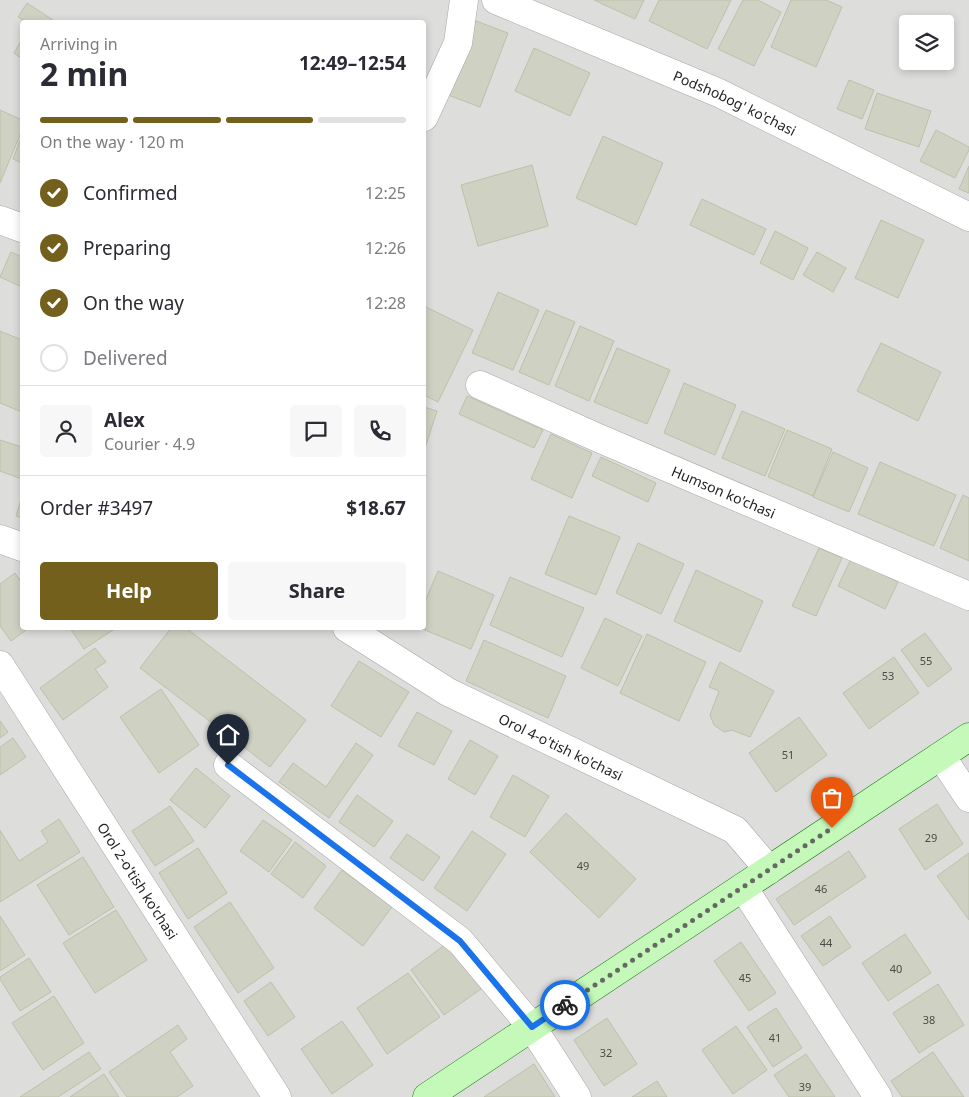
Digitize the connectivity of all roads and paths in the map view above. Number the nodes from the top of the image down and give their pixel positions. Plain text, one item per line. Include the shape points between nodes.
1 (464, 0) edge
2 (496, 0) edge
3 (426, 113) edge
4 (969, 217) edge
5 (0, 220) edge
6 (20, 227) edge
7 (480, 385) dead end
8 (0, 539) edge
9 (20, 546) edge
10 (969, 596) edge
11 (350, 630) edge
12 (0, 665) edge
13 (969, 737) edge
14 (941, 756) junction
15 (228, 765) dead end
16 (969, 798) edge
17 (769, 870) junction
18 (743, 887) junction
19 (532, 1027) junction
20 (277, 1097) edge
21 (427, 1097) edge
22 (577, 1097) edge
23 (878, 1097) edge

1 - 3 street via 458,43
2 - 4 street, Podshobog' ko'chasi via 719,93
5 - 6 street
7 - 10 street, Humson ko'chasi
8 - 9 street
11 - 17 street, Orol 4-o'tish ko'chasi via 448,692 735,830
12 - 20 street, Orol 2-o'tish ko'chasi
13 - 14 street
14 - 16 street
14 - 17 street
15 - 19 street via 460,941
17 - 18 street
18 - 19 street
18 - 23 street
19 - 21 street
19 - 22 street

